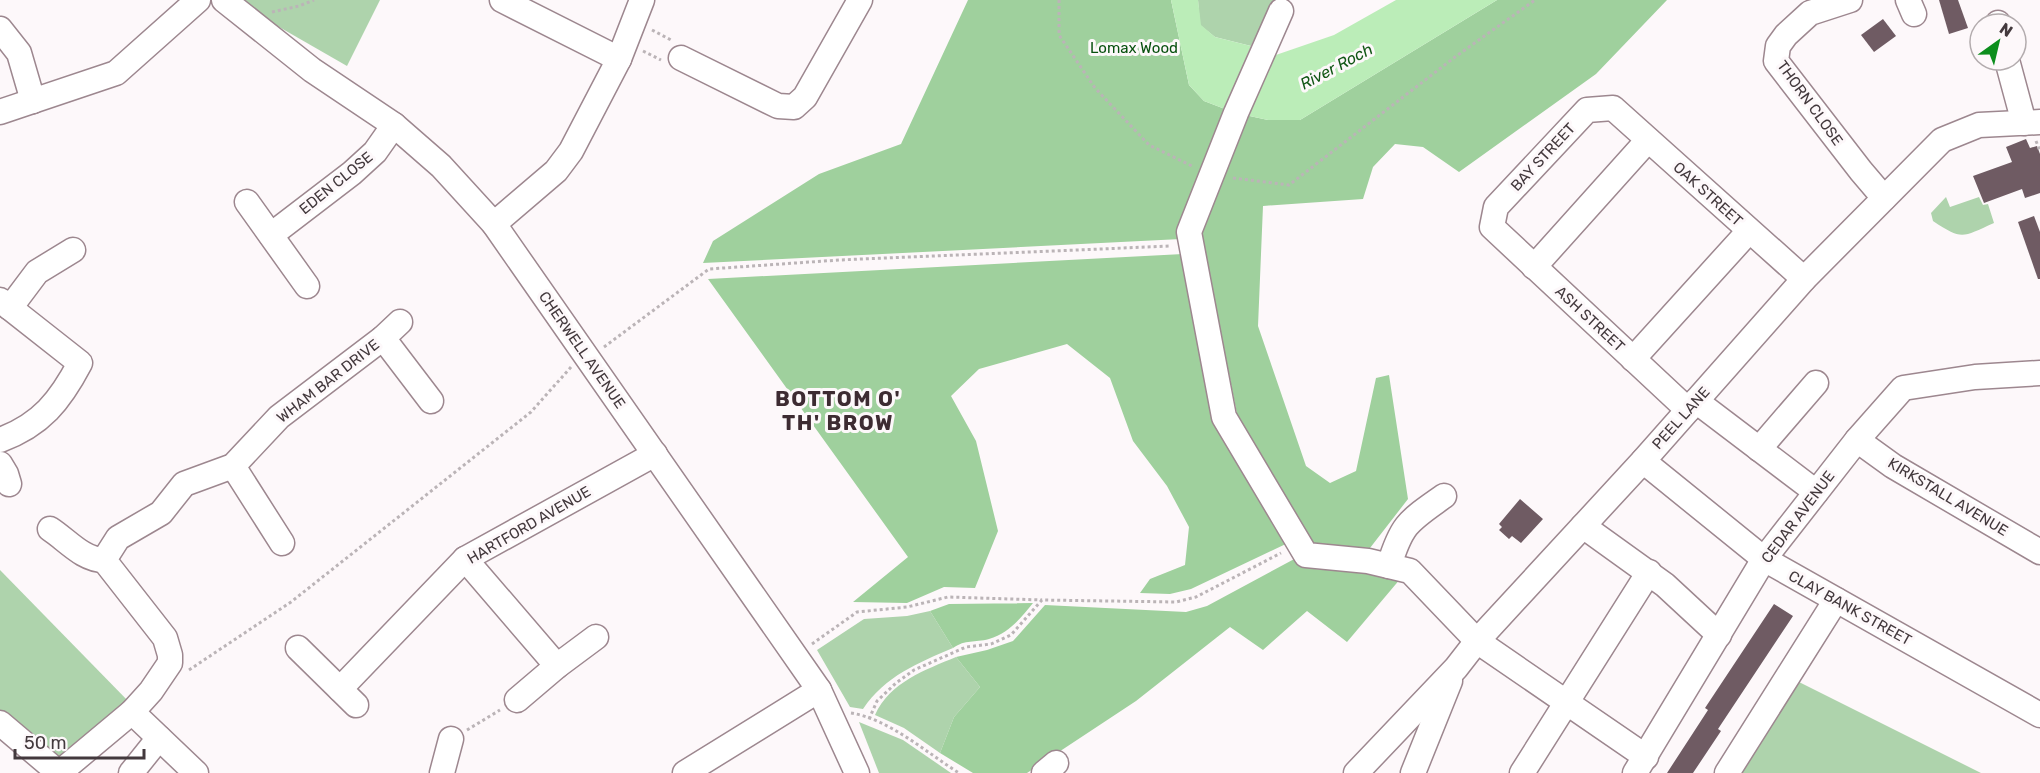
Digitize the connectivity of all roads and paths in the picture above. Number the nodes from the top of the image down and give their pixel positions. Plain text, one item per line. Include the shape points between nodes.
1 (198, 0) edge
2 (224, 0) edge
3 (314, 0) edge
4 (502, 0) edge
5 (860, 0) edge
6 (1059, 0) edge
7 (1535, 0) edge
8 (1850, 0) edge
9 (1281, 11) dead end
10 (245, 18) junction
11 (0, 29) edge
12 (630, 31) edge
13 (681, 58) junction
14 (2012, 72) edge
15 (33, 101) junction
16 (1612, 108) joint
17 (0, 112) edge
18 (2032, 122) edge
19 (394, 125) junction
20 (1648, 140) junction
21 (1212, 176) junction
22 (1884, 198) junction
23 (247, 202) dead end
24 (494, 224) junction
25 (1492, 227) joint
26 (1749, 231) junction
27 (271, 234) junction
28 (1192, 245) junction
29 (73, 250) dead end
30 (1534, 267) junction
31 (1804, 279) junction
32 (307, 286) dead end
33 (5, 304) edge
34 (586, 355) junction
35 (1633, 359) junction
36 (2040, 373) edge
37 (1816, 383) dead end
38 (431, 401) dead end
39 (1692, 406) junction
40 (0, 440) edge
41 (1857, 440) junction
42 (1758, 449) junction
43 (655, 454) junction
44 (1643, 461) junction
45 (233, 466) junction
46 (1816, 492) junction
47 (1444, 496) dead end
48 (1583, 525) junction
49 (50, 529) dead end
50 (282, 543) dead end
51 (1299, 543) junction
52 (2040, 552) edge
53 (465, 559) junction
54 (1764, 559) junction
55 (104, 560) junction
56 (1389, 566) junction
57 (1649, 572) junction
58 (1041, 600) junction
59 (1836, 600) junction
60 (1719, 635) junction
61 (596, 637) dead end
62 (1477, 641) junction
63 (298, 648) dead end
64 (796, 656) junction
65 (557, 666) junction
66 (167, 667) junction
67 (1456, 668) junction
68 (517, 700) joint
69 (824, 700) junction
70 (1567, 703) junction
71 (132, 712) junction
72 (2040, 715) edge
73 (869, 719) junction
74 (0, 723) edge
75 (159, 738) junction
76 (452, 739) joint
77 (1640, 765) edge
78 (192, 772) edge
79 (59, 773) edge
80 (131, 773) edge
81 (442, 773) edge
82 (685, 773) edge
83 (857, 773) edge
84 (959, 773) edge
85 (1356, 773) edge
86 (1413, 773) edge
87 (1522, 773) edge
88 (1727, 773) edge

1 - 15 street via 116,73
2 - 10 street, CHERWELL AVENUE
3 - 10 path
4 - 12 street
5 - 13 street via 805,97 794,107 778,106
6 - 21 path via 1059,35 1095,88 1149,145
7 - 21 path via 1289,185
8 - 22 street, THORN CLOSE via 1810,13 1778,46 1776,61
9 - 21 street
10 - 19 street, CHERWELL AVENUE via 312,70
11 - 15 street via 19,53
12 - 13 path via 672,40
12 - 13 path via 662,61
12 - 24 street via 571,151 556,171
14 - 18 street
15 - 17 street
16 - 20 street, OAK STREET
16 - 25 street, BAY STREET via 1587,110 1496,207
18 - 22 street, PEEL LANE via 1979,125 1942,140
19 - 24 street, CHERWELL AVENUE via 441,166
19 - 27 street, EDEN CLOSE via 375,152 352,174
20 - 26 street, OAK STREET
20 - 30 street
21 - 28 street via 1189,232
22 - 31 street, PEEL LANE
23 - 27 street
24 - 34 street, CHERWELL AVENUE
25 - 30 street, ASH STREET
26 - 31 street, OAK STREET
26 - 35 street
27 - 32 street
28 - 34 path via 709,269
28 - 51 street via 1224,417
29 - 33 street via 36,272
30 - 35 street, ASH STREET
31 - 39 street, PEEL LANE
33 - 40 street via 80,363 40,419
34 - 43 street, CHERWELL AVENUE
34 - 66 path via 531,412 291,602 178,677
35 - 39 street, ASH STREET
36 - 41 street, CEDAR AVENUE via 1975,377 1903,388
37 - 42 street
38 - 45 street, WHAM BAR DRIVE via 391,330 279,417
39 - 42 street, ASH STREET
39 - 44 street, PEEL LANE
41 - 46 street, CEDAR AVENUE
41 - 52 street, KIRKSTALL AVENUE via 1893,466
42 - 46 street, ASH STREET
43 - 53 street, HARTFORD AVENUE
43 - 64 street, CHERWELL AVENUE
44 - 48 street, PEEL LANE
44 - 54 street, CLAY BANK STREET
45 - 50 street
45 - 55 street, WHAM BAR DRIVE via 184,484 161,513 118,538
46 - 54 street, CEDAR AVENUE
47 - 56 street via 1409,521 1397,540
48 - 57 street
48 - 62 street, PEEL LANE
49 - 55 street via 87,556
51 - 56 street via 1306,555
51 - 58 path via 1196,597 1176,602
53 - 63 street, HARTFORD AVENUE via 348,697
53 - 65 street
54 - 59 street, CLAY BANK STREET
54 - 60 street, CEDAR AVENUE
55 - 66 street via 165,638 170,655
56 - 62 street via 1410,571
57 - 60 street
57 - 70 street
58 - 64 path via 948,597 907,607 857,612
58 - 73 path via 1011,635 991,644 966,647 914,670 878,701
59 - 72 street, CLAY BANK STREET
59 - 88 street
60 - 77 street, CEDAR AVENUE
61 - 65 street
62 - 67 street, PEEL LANE
62 - 70 street
64 - 69 street, CHERWELL AVENUE
65 - 68 street
66 - 71 street
67 - 85 street, PEEL LANE
67 - 86 street
68 - 76 path
69 - 73 path
69 - 82 street
69 - 83 street, CHERWELL AVENUE
70 - 77 street
70 - 87 street
71 - 75 street
71 - 79 street
73 - 84 path via 903,735
74 - 79 street
75 - 78 street
75 - 80 street
76 - 81 street

